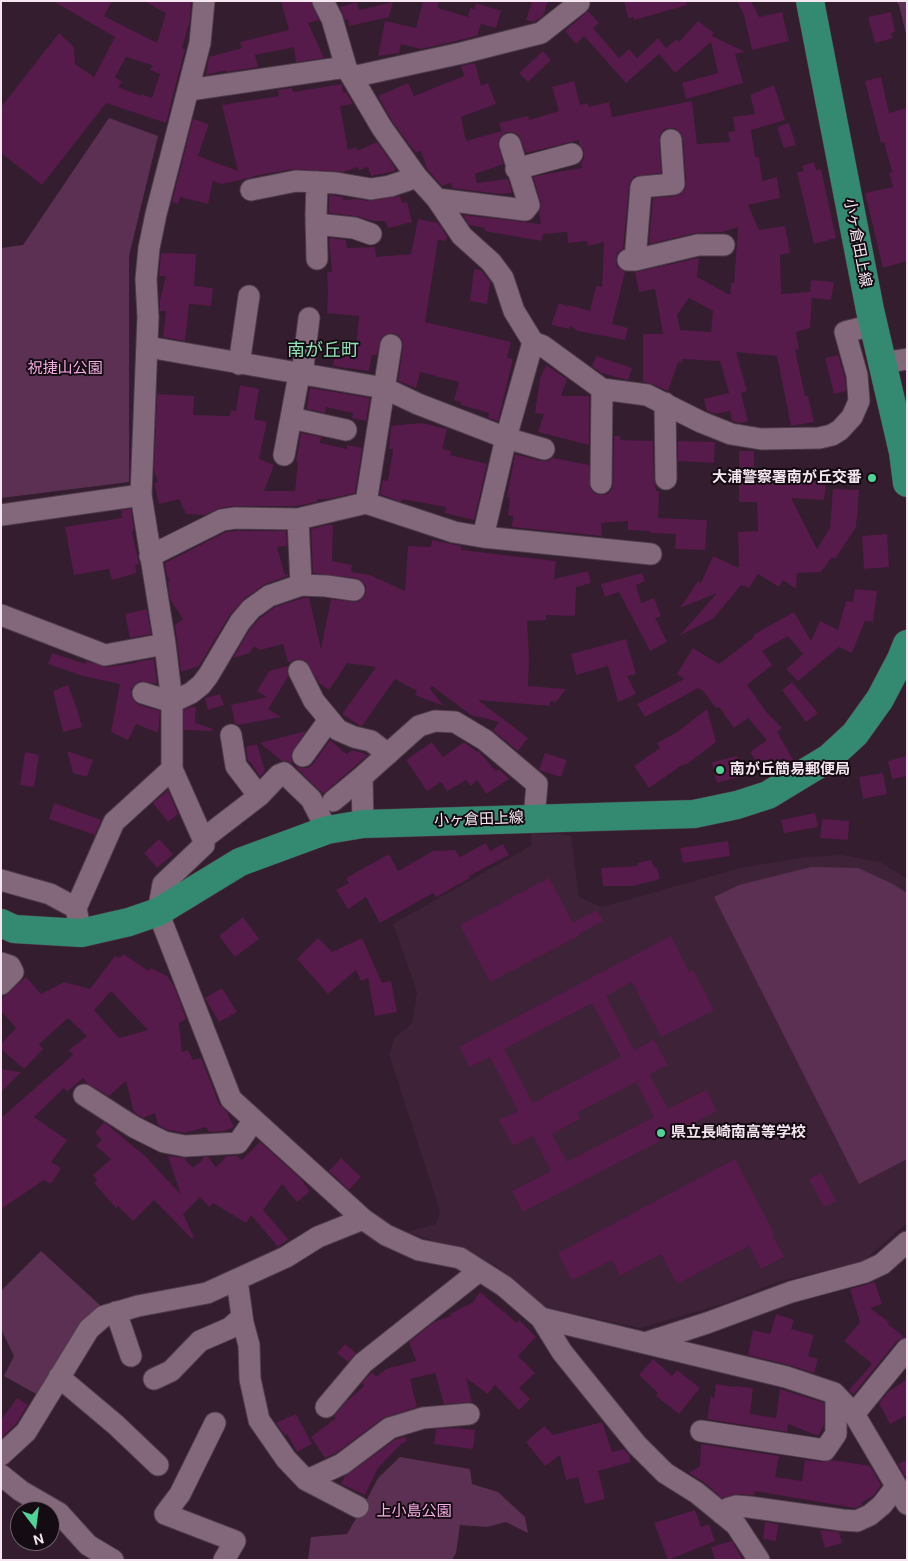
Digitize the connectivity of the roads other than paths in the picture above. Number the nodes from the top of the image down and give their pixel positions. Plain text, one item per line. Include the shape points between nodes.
1 (204, 1) edge
2 (323, 1) edge
3 (810, 1) edge
4 (579, 3) dead end
5 (349, 72) junction
6 (189, 90) junction
7 (671, 140) dead end
8 (510, 144) dead end
9 (572, 154) dead end
10 (516, 169) junction
11 (417, 177) junction
12 (317, 182) junction
13 (251, 190) dead end
14 (437, 199) junction
15 (316, 224) junction
16 (371, 234) dead end
17 (724, 245) dead end
18 (317, 259) dead end
19 (249, 296) dead end
20 (309, 318) dead end
21 (873, 325) junction
22 (533, 342) junction
23 (391, 345) dead end
24 (148, 347) junction
25 (894, 361) edge
26 (239, 364) junction
27 (301, 375) junction
28 (384, 388) junction
29 (602, 390) junction
30 (665, 403) junction
31 (291, 418) junction
32 (346, 430) dead end
33 (506, 438) junction
34 (544, 449) dead end
35 (905, 452) edge
36 (284, 455) dead end
37 (666, 480) dead end
38 (601, 483) dead end
39 (907, 483) edge
40 (141, 495) junction
41 (366, 503) junction
42 (1, 515) edge
43 (298, 519) junction
44 (483, 537) junction
45 (651, 554) dead end
46 (150, 556) junction
47 (301, 585) junction
48 (354, 590) dead end
49 (1, 615) edge
50 (165, 644) junction
51 (907, 644) edge
52 (299, 671) dead end
53 (143, 693) dead end
54 (172, 702) junction
55 (329, 720) junction
56 (232, 735) dead end
57 (388, 754) junction
58 (303, 756) dead end
59 (172, 769) junction
60 (362, 777) junction
61 (259, 796) junction
62 (334, 800) dead end
63 (534, 819) junction
64 (363, 824) junction
65 (327, 830) junction
66 (203, 839) junction
67 (1, 880) edge
68 (158, 912) junction
69 (79, 920) junction
70 (1, 923) edge
71 (1, 963) edge
72 (1, 984) edge
73 (84, 1095) dead end
74 (254, 1120) junction
75 (363, 1219) junction
76 (907, 1242) edge
77 (479, 1270) junction
78 (237, 1280) junction
79 (116, 1312) junction
80 (242, 1317) junction
81 (541, 1318) junction
82 (645, 1343) junction
83 (131, 1356) dead end
84 (905, 1358) edge
85 (59, 1377) junction
86 (154, 1379) dead end
87 (836, 1395) junction
88 (326, 1407) dead end
89 (469, 1414) dead end
90 (854, 1414) junction
91 (215, 1423) dead end
92 (701, 1431) dead end
93 (1, 1455) edge
94 (158, 1465) dead end
95 (1, 1475) edge
96 (306, 1480) junction
97 (902, 1495) edge
98 (358, 1507) dead end
99 (722, 1514) junction
100 (113, 1560) edge
101 (224, 1560) edge
102 (759, 1560) edge

1 - 6 street via 200,43
2 - 5 street
3 - 21 main road, 小ヶ倉田上線
4 - 5 street via 541,33 462,53
5 - 6 street
5 - 11 street via 382,128
6 - 24 street via 164,176 149,248 146,279
7 - 17 street via 674,184 641,187 631,260 698,245
8 - 10 street
9 - 10 street
10 - 14 street via 529,205 525,210
11 - 12 street via 371,189
11 - 14 street
12 - 13 street via 296,181
12 - 15 street
14 - 22 street via 462,236 491,262 503,278 514,311
15 - 16 street via 354,228
15 - 18 street
19 - 26 street
20 - 27 street
21 - 25 main road, 小ヶ倉田上線
21 - 30 street via 845,332 857,375 859,401 852,417 832,435 761,439 731,434
22 - 29 street
22 - 33 street
23 - 28 street
24 - 26 street
24 - 40 street
25 - 35 main road, 小ヶ倉田上線
26 - 27 street
27 - 28 street
27 - 31 street
28 - 33 street
28 - 41 street
29 - 30 street via 647,395
29 - 38 street
30 - 37 street
31 - 32 street
31 - 36 street
33 - 34 street
33 - 44 street
35 - 39 main road, 小ヶ倉田上線
40 - 42 street
40 - 46 street
41 - 43 street
41 - 44 street via 454,532
43 - 46 street via 222,520
43 - 47 street
44 - 45 street
46 - 50 street
47 - 48 street
47 - 54 street via 269,596 252,609 240,622 201,685
49 - 50 street via 105,655
50 - 54 street
51 - 63 main road, 小ヶ倉田上線 via 880,699 855,734 829,758 768,795 694,814
52 - 55 street via 314,701
53 - 54 street
54 - 59 street
55 - 57 street via 338,730 371,741
55 - 58 street
56 - 61 street via 236,766
57 - 60 street
57 - 63 street via 419,726 436,720 455,722 485,740 537,784
59 - 66 street
59 - 69 street via 114,822
60 - 62 street
60 - 64 street
61 - 65 street via 284,773 311,799
61 - 66 street
63 - 64 main road, 小ヶ倉田上線
64 - 65 main road, 小ヶ倉田上線
65 - 68 main road, 小ヶ倉田上線 via 240,862
66 - 68 street via 204,845 163,884
67 - 69 street via 50,894
68 - 69 main road, 小ヶ倉田上線 via 129,922
68 - 74 street via 232,1099
69 - 70 main road, 小ヶ倉田上線 via 14,929
71 - 72 street via 10,966 13,972
73 - 74 street via 164,1142 186,1146 238,1143
74 - 75 street
75 - 77 street via 386,1235 419,1250 460,1258
75 - 78 street via 318,1236 286,1257
76 - 82 street via 882,1264 865,1272 791,1292
77 - 81 street via 504,1286
77 - 88 street via 363,1363
78 - 79 street via 207,1293
78 - 80 street
79 - 83 street
79 - 85 street via 104,1316 89,1329
80 - 86 street via 230,1328 200,1341 171,1371
80 - 96 street via 259,1420 286,1459
81 - 82 street
81 - 99 street via 562,1352 637,1445 665,1473
82 - 87 street via 786,1377
84 - 90 street
85 - 93 street via 26,1432
85 - 94 street
87 - 90 street
87 - 92 street via 836,1434 826,1450
89 - 96 street via 423,1418 390,1428 342,1464
90 - 97 street
91 - 101 street via 180,1494 165,1514 235,1541
95 - 100 street via 59,1513 88,1545
96 - 98 street
97 - 99 street via 857,1521 736,1506
99 - 102 street via 736,1525

